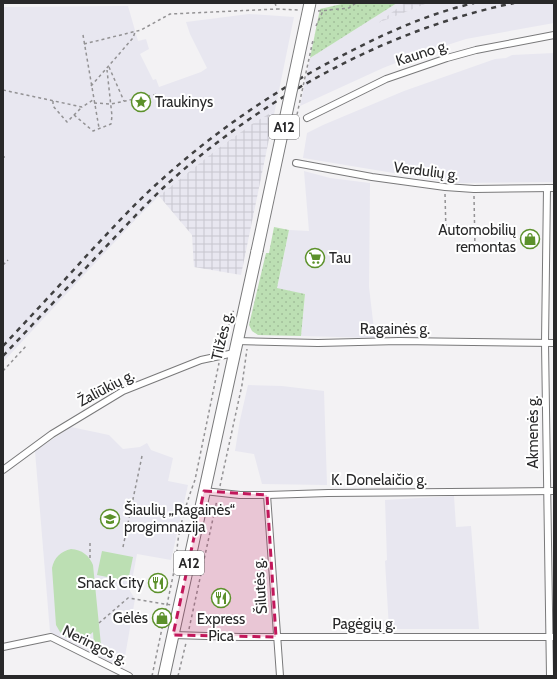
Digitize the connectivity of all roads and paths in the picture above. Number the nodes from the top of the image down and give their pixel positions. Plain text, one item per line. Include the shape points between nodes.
1 (310, 3) edge
2 (277, 9) dead end
3 (323, 11) dead end
4 (315, 27) dead end
5 (135, 31) junction
6 (83, 35) dead end
7 (554, 35) edge
8 (84, 44) junction
9 (110, 67) junction
10 (107, 70) junction
11 (92, 86) junction
12 (3, 90) edge
13 (158, 94) dead end
14 (94, 99) junction
15 (53, 100) junction
16 (124, 101) junction
17 (94, 103) junction
18 (111, 104) junction
19 (82, 106) junction
20 (74, 115) junction
21 (306, 118) dead end
22 (99, 128) junction
23 (296, 163) dead end
24 (445, 187) junction
25 (551, 188) edge
26 (474, 189) junction
27 (446, 232) dead end
28 (475, 248) dead end
29 (8, 260) dead end
30 (3, 265) edge
31 (234, 308) dead end
32 (236, 341) junction
33 (248, 341) junction
34 (545, 343) junction
35 (554, 343) edge
36 (27, 345) dead end
37 (234, 353) junction
38 (220, 356) junction
39 (3, 371) edge
40 (142, 456) dead end
41 (3, 470) edge
42 (204, 491) junction
43 (546, 491) junction
44 (554, 491) edge
45 (218, 492) junction
46 (267, 495) junction
47 (90, 541) dead end
48 (123, 547) dead end
49 (90, 558) dead end
50 (166, 604) junction
51 (179, 607) junction
52 (98, 623) dead end
53 (173, 635) junction
54 (187, 636) junction
55 (276, 637) junction
56 (552, 637) edge
57 (3, 647) edge
58 (129, 676) edge
59 (152, 676) edge
60 (164, 676) edge
61 (178, 676) edge
62 (280, 676) edge
63 (550, 676) edge

1 - 32 highway, Tilžės g. / A12, bridge
2 - 5 path via 170,14
3 - 4 path
5 - 8 path
5 - 9 path via 133,38
6 - 8 path
7 - 21 street, Kauno g. via 447,58 386,79
8 - 11 path
9 - 10 path
9 - 16 path
10 - 11 path
10 - 18 path
11 - 14 path
12 - 15 path
13 - 16 path
14 - 17 path
14 - 19 path
15 - 19 path
15 - 20 path via 53,106 67,122
16 - 18 path
17 - 18 path
17 - 22 path
18 - 22 path via 111,124
19 - 20 path
20 - 22 path via 93,131
23 - 24 street, Verdulių g.
24 - 26 street, Verdulių g.
24 - 27 path
25 - 26 street, Verdulių g.
25 - 34 street, Akmenės g.
26 - 28 path
29 - 30 path
31 - 38 path
32 - 33 street, Ragainės g.
32 - 37 highway, Tilžės g. / A12
33 - 34 street, Ragainės g.
33 - 45 path via 242,385
34 - 35 street, Ragainės g.
34 - 43 street, Akmenės g.
36 - 39 path
37 - 38 street, Žaliūkių g.
37 - 42 highway, Tilžės g. / A12
38 - 41 street, Žaliūkių g. via 201,360 123,391 52,434
38 - 50 path via 195,480 188,497 176,548 177,557
40 - 48 path
42 - 45 street, K. Donelaičio g.
42 - 51 highway, Tilžės g. / A12
43 - 44 street, K. Donelaičio g.
43 - 46 street, K. Donelaičio g.
43 - 56 street, Akmenės g.
45 - 46 street, K. Donelaičio g.
45 - 54 path
46 - 55 street, Šilutės g.
47 - 49 path
50 - 51 path
50 - 52 path via 128,598
50 - 59 path
51 - 53 highway, Tilžės g. / A12
53 - 54 street, Pagėgių g.
53 - 60 highway, Tilžės g. / A12
54 - 55 street, Pagėgių g.
54 - 61 path
55 - 56 street, Pagėgių g.
55 - 62 street, Šilutės g.
56 - 63 street, Akmenės g.
57 - 58 street, Neringos g. via 51,637

